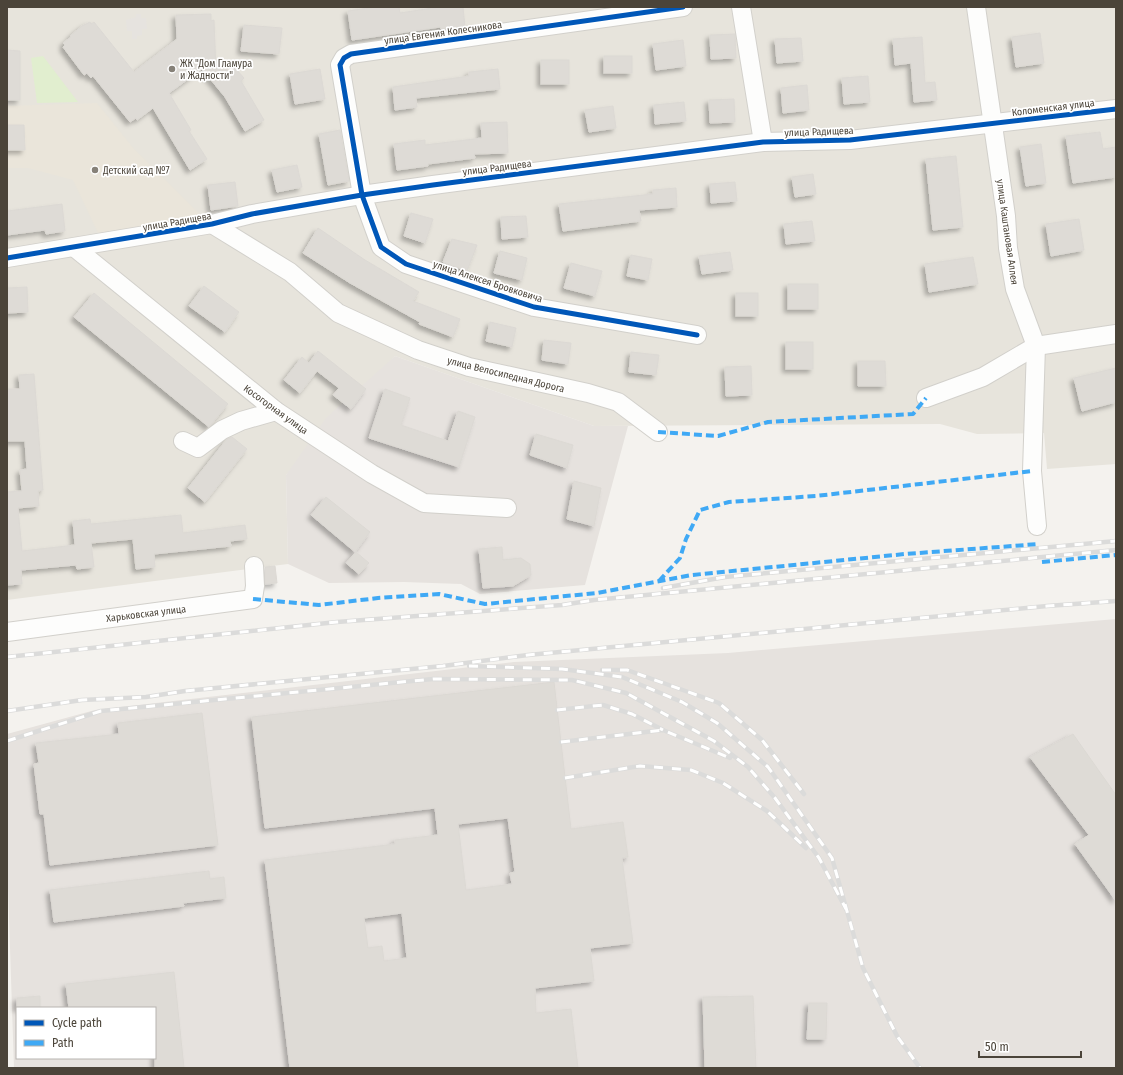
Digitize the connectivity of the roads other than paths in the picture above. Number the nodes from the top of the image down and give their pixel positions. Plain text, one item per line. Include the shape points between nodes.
1 (683, 7) edge
2 (741, 7) edge
3 (976, 7) edge
4 (1116, 109) edge
5 (993, 123) junction
6 (763, 142) junction
7 (362, 195) junction
8 (212, 224) junction
9 (75, 248) junction
10 (7, 258) edge
11 (1116, 334) edge
12 (697, 335) dead end
13 (1036, 346) junction
14 (926, 398) dead end
15 (276, 411) junction
16 (658, 432) dead end
17 (183, 441) dead end
18 (507, 508) dead end
19 (1037, 526) dead end
20 (254, 566) dead end
21 (7, 632) edge

1 - 7 street, улица Евгения Колесникова via 351,54 344,58 340,65
2 - 6 street
3 - 5 street, улица Каштановая Аллея
4 - 5 street, Коломенская улица
5 - 6 street, улица Радищева via 850,140
5 - 13 street, улица Каштановая Аллея via 1008,248 1016,289
6 - 7 street, улица Радищева
7 - 8 street, улица Радищева via 252,214
7 - 12 street, улица Алексея Бровковича via 381,247 406,264 534,307
8 - 9 street, улица Радищева
8 - 16 street, улица Велосипедная Дорога via 290,272 338,314 418,350 469,367 618,402
9 - 10 street, улица Радищева
9 - 15 street, Косогорная улица
11 - 13 street
13 - 14 street via 983,377
13 - 19 street, улица Каштановая Аллея via 1032,471
15 - 17 street via 241,421 222,430 198,448
15 - 18 street, Косогорная улица via 372,474 424,503
20 - 21 street, Харьковская улица via 253,599

